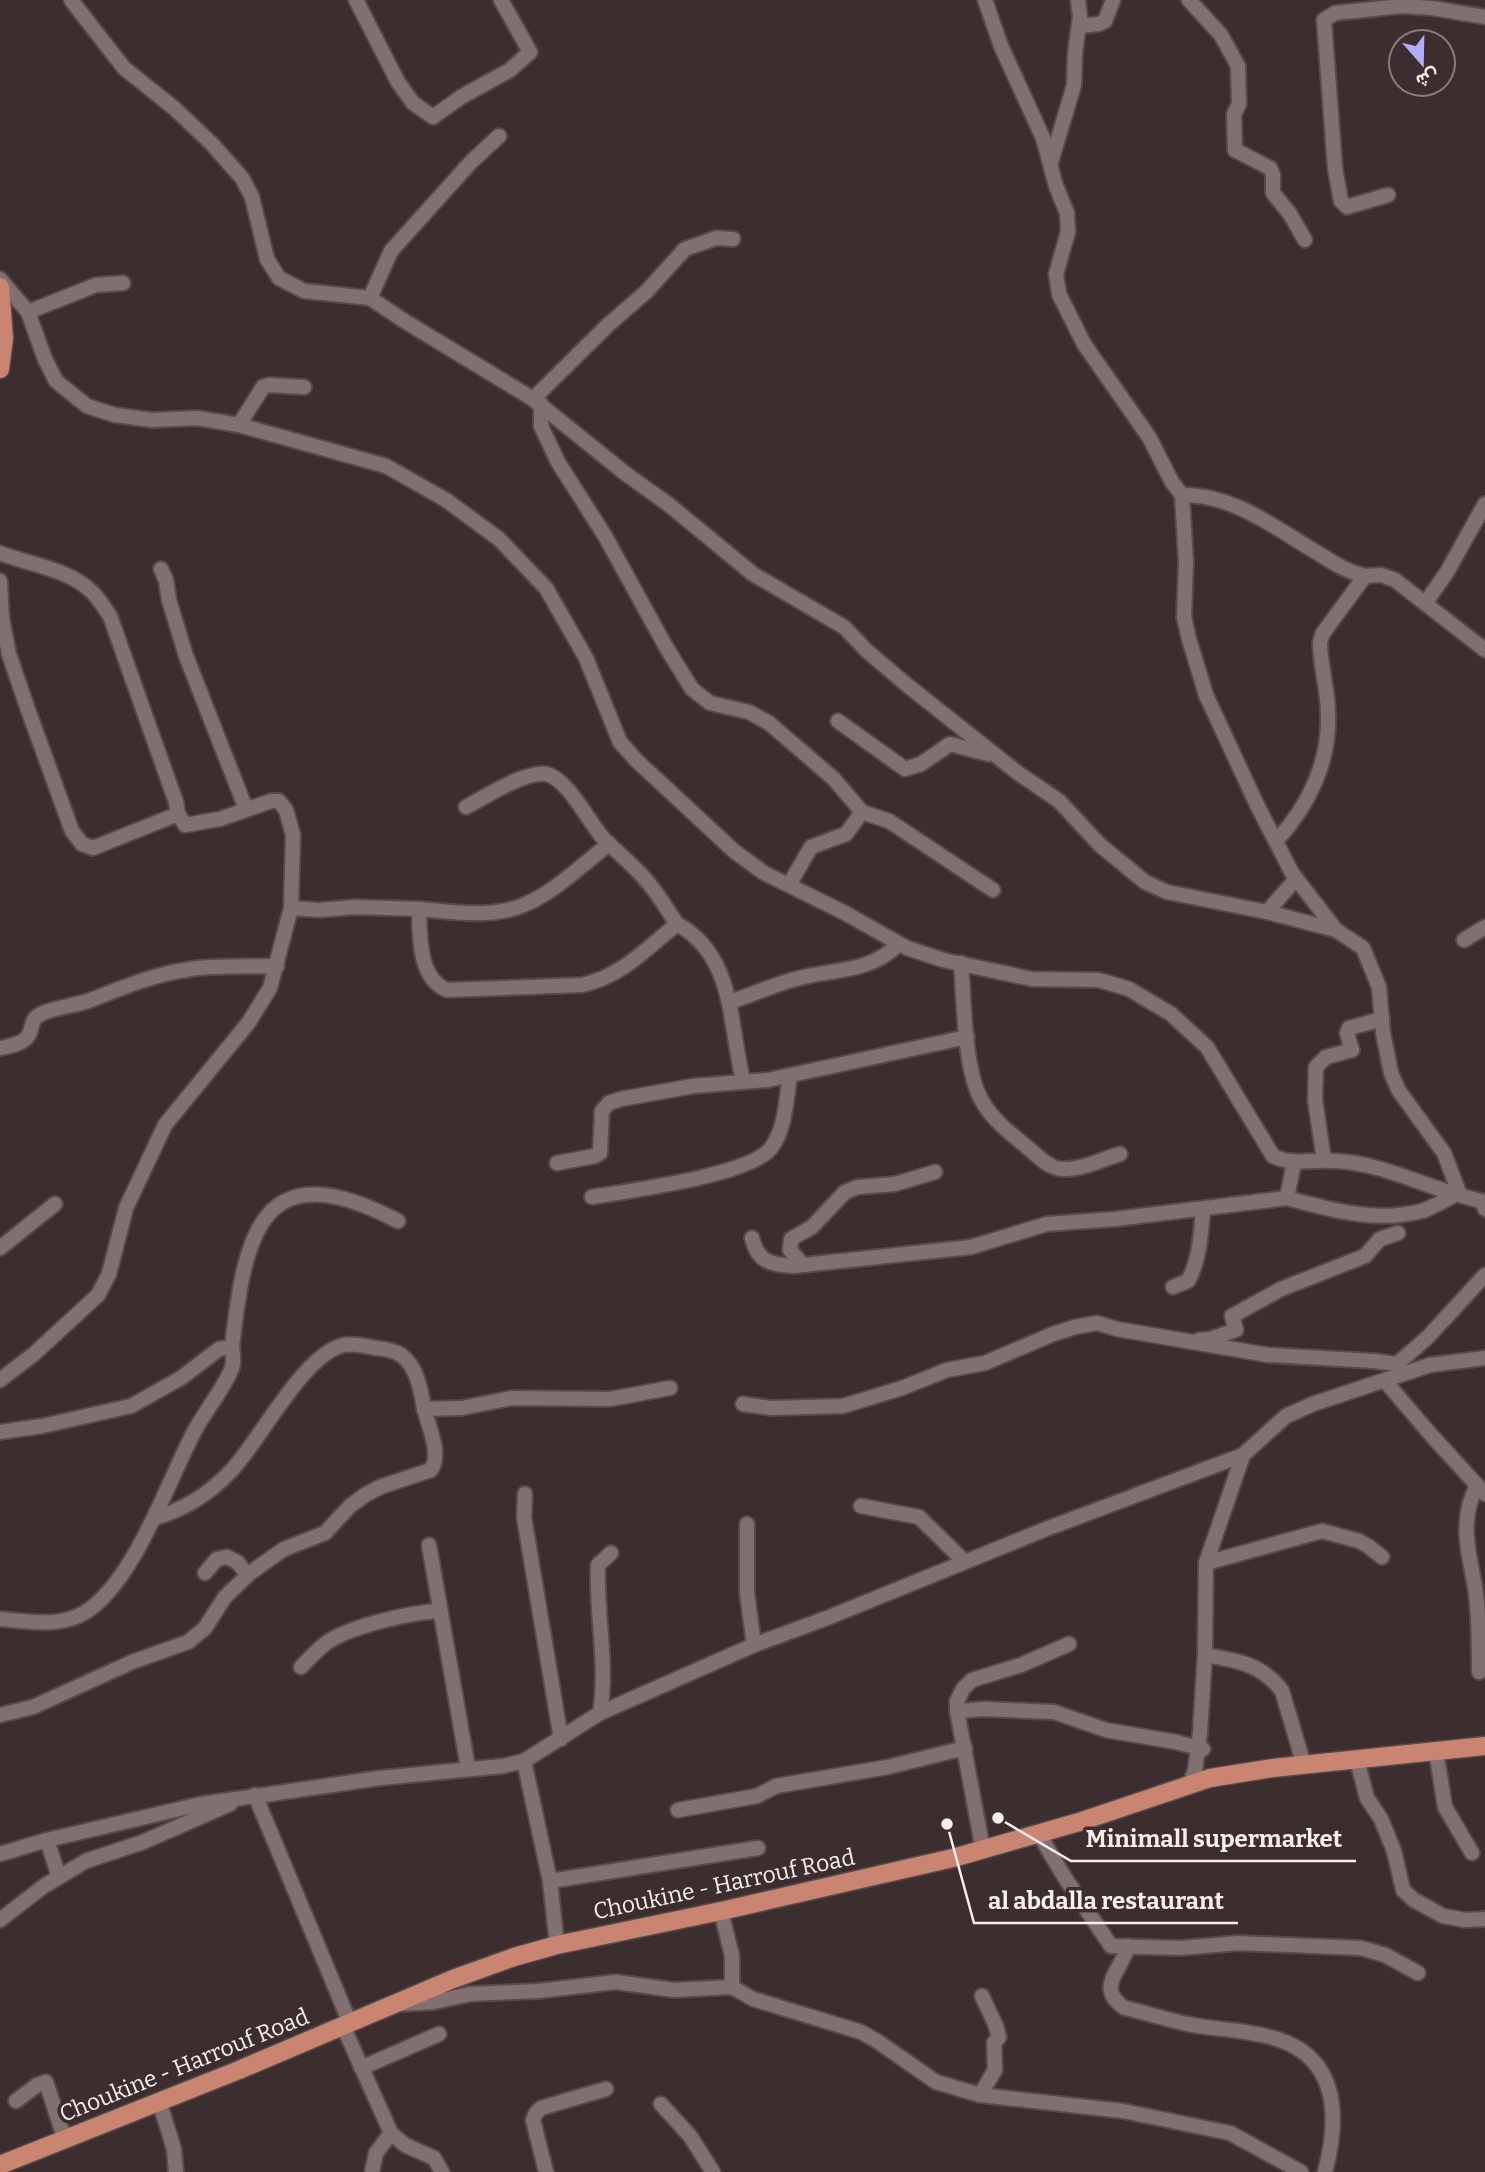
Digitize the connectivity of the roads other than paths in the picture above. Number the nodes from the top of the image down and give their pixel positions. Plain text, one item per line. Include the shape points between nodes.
1 (71, 0) edge
2 (356, 0) edge
3 (501, 0) edge
4 (985, 0) edge
5 (1078, 0) edge
6 (1113, 0) edge
7 (1189, 0) edge
8 (1485, 17) edge
9 (1079, 26) junction
10 (499, 136) dead end
11 (1051, 163) junction
12 (1388, 195) dead end
13 (733, 239) dead end
14 (1305, 240) dead end
15 (0, 279) edge
16 (122, 283) dead end
17 (0, 287) edge
18 (370, 298) junction
19 (28, 312) junction
20 (0, 362) edge
21 (304, 387) dead end
22 (537, 401) junction
23 (239, 425) junction
24 (1182, 495) junction
25 (1485, 503) edge
26 (0, 553) edge
27 (161, 569) dead end
28 (1365, 576) junction
29 (0, 581) edge
30 (1426, 602) junction
31 (1485, 650) edge
32 (838, 721) dead end
33 (996, 755) junction
34 (467, 807) dead end
35 (246, 809) junction
36 (862, 812) junction
37 (178, 814) junction
38 (1276, 841) junction
39 (609, 844) junction
40 (1296, 879) junction
41 (789, 885) junction
42 (993, 890) dead end
43 (291, 908) junction
44 (419, 909) junction
45 (1267, 912) junction
46 (677, 924) junction
47 (1485, 928) edge
48 (1336, 930) junction
49 (1464, 940) dead end
50 (898, 944) junction
51 (961, 963) junction
52 (277, 966) junction
53 (730, 1002) junction
54 (1382, 1019) junction
55 (967, 1037) junction
56 (0, 1048) edge
57 (790, 1076) junction
58 (743, 1080) junction
59 (1120, 1154) dead end
60 (1324, 1160) junction
61 (1294, 1162) junction
62 (556, 1163) dead end
63 (935, 1172) dead end
64 (1459, 1194) junction
65 (592, 1197) dead end
66 (1287, 1198) junction
67 (55, 1204) dead end
68 (1484, 1204) edge
69 (1202, 1209) junction
70 (398, 1221) dead end
71 (1398, 1233) dead end
72 (752, 1238) dead end
73 (0, 1248) edge
74 (803, 1265) junction
75 (1485, 1275) edge
76 (1173, 1287) dead end
77 (1185, 1341) junction
78 (232, 1347) junction
79 (1485, 1357) edge
80 (1400, 1370) junction
81 (0, 1380) edge
82 (1385, 1381) junction
83 (670, 1388) dead end
84 (743, 1404) dead end
85 (424, 1409) junction
86 (0, 1432) edge
87 (1243, 1455) junction
88 (1481, 1489) edge
89 (525, 1494) dead end
90 (861, 1506) dead end
91 (154, 1518) junction
92 (747, 1524) dead end
93 (429, 1545) dead end
94 (611, 1553) dead end
95 (1382, 1558) dead end
96 (965, 1562) junction
97 (1206, 1563) junction
98 (205, 1573) dead end
99 (248, 1574) junction
100 (440, 1611) junction
101 (0, 1619) edge
102 (1069, 1644) dead end
103 (754, 1645) junction
104 (1205, 1655) junction
105 (301, 1667) dead end
106 (1479, 1672) dead end
107 (957, 1711) junction
108 (600, 1713) junction
109 (0, 1716) edge
110 (561, 1740) junction
111 (1200, 1743) junction
112 (1485, 1746) edge
113 (965, 1748) junction
114 (1436, 1751) junction
115 (1357, 1760) junction
116 (524, 1761) junction
117 (1304, 1765) junction
118 (468, 1768) junction
119 (1210, 1778) junction
120 (1190, 1784) junction
121 (249, 1796) junction
122 (678, 1810) dead end
123 (1039, 1834) junction
124 (47, 1840) junction
125 (758, 1848) dead end
126 (983, 1850) junction
127 (1472, 1853) dead end
128 (0, 1854) edge
129 (59, 1877) junction
130 (550, 1881) junction
131 (722, 1911) junction
132 (1485, 1919) edge
133 (0, 1920) edge
134 (556, 1945) junction
135 (1128, 1947) junction
136 (1418, 1973) dead end
137 (732, 1987) junction
138 (982, 1996) dead end
139 (393, 2005) junction
140 (347, 2024) junction
141 (439, 2034) dead end
142 (361, 2068) junction
143 (606, 2089) dead end
144 (980, 2095) junction
145 (16, 2101) dead end
146 (159, 2101) junction
147 (660, 2104) dead end
148 (391, 2133) junction
149 (65, 2140) junction
150 (0, 2165) edge
151 (176, 2172) edge
152 (372, 2172) edge
153 (443, 2172) edge
154 (546, 2172) edge
155 (713, 2172) edge
156 (1301, 2172) edge
157 (1325, 2172) edge

1 - 18 street via 124,68 174,108 242,178 252,197 267,259 279,278 304,291
2 - 3 street via 398,82 413,103 433,117 510,70 530,52
4 - 11 street
5 - 9 street
6 - 9 street via 1105,21
7 - 14 street via 1238,66 1235,150 1270,168 1273,193
8 - 12 street via 1402,6 1335,13 1324,20 1340,201 1347,207
9 - 11 street via 1074,85
10 - 18 street via 391,251
11 - 24 street via 1067,213 1068,232 1056,274 1059,294 1084,344 1149,437
13 - 22 street via 716,238 685,249
15 - 19 street
16 - 19 street via 96,285
17 - 20 main road via 4,338
18 - 22 street
19 - 23 street via 56,381 87,406 152,420 197,418
21 - 23 street via 263,387
22 - 33 street via 753,574 844,627 867,651
22 - 36 street via 541,426 558,462 692,689 709,703 749,712 769,723 834,779
23 - 41 street via 386,466 446,500 499,539 555,602 586,658 620,742 734,851
24 - 28 street via 1205,497 1248,512 1342,568
24 - 38 street via 1183,601 1189,639 1206,695
25 - 30 street
26 - 37 street via 80,584 110,616
27 - 35 street via 186,656
28 - 30 street via 1395,580
28 - 38 street via 1320,642 1328,712 1324,755 1310,795
29 - 37 street via 9,654 69,821 82,844 93,848
30 - 31 street
32 - 33 street via 905,769 950,744
33 - 45 street via 1059,801 1100,845 1145,882 1167,892
34 - 39 street via 508,785 550,775
35 - 37 street via 186,825
35 - 43 street via 279,801 286,810 293,835
36 - 41 street via 846,834 811,847
36 - 42 street via 888,821
38 - 40 street
39 - 44 street via 528,904 469,912
39 - 46 street via 645,878
40 - 45 street
40 - 48 street
41 - 50 street
43 - 44 street
43 - 52 street
44 - 46 street via 426,966 437,985 447,990 600,981 638,958
45 - 48 street
46 - 53 street via 711,955
47 - 49 street
48 - 54 street via 1363,948 1379,987
50 - 51 street
50 - 53 street via 886,956 864,966 792,980
51 - 55 street
51 - 61 street via 1032,979 1099,981 1129,989 1171,1014 1207,1047 1268,1151
52 - 56 street via 188,969 131,983 41,1014 34,1019 28,1039
52 - 81 street via 270,988 249,1022 165,1125 126,1208 109,1274 98,1295
53 - 58 street
54 - 60 street via 1349,1028 1352,1050 1326,1057 1316,1067 1315,1100
54 - 64 street via 1391,1073 1444,1153
55 - 57 street
55 - 59 street via 981,1099 1042,1160 1067,1169
57 - 58 street
57 - 65 street via 781,1128 763,1156 731,1169
58 - 62 street via 609,1103 602,1111 600,1153
60 - 61 street
60 - 64 street via 1356,1162
61 - 66 street
63 - 74 street via 845,1192 811,1227 790,1239 790,1250
64 - 66 street via 1423,1210 1377,1216 1343,1213
64 - 68 street
66 - 69 street
67 - 73 street
69 - 74 street via 1047,1224 971,1247
69 - 76 street via 1192,1274 1188,1281
70 - 78 street via 327,1196 300,1195 270,1210 249,1248
71 - 77 street via 1380,1239 1364,1256 1281,1289 1233,1316 1236,1330
72 - 74 street via 755,1250 768,1262
75 - 80 street
77 - 80 street via 1268,1355 1374,1361
77 - 84 street via 1097,1323 843,1406
78 - 86 street via 219,1349 181,1378 131,1406
78 - 91 street via 232,1366
79 - 80 street
80 - 82 street
82 - 87 street via 1286,1416
82 - 88 street
83 - 85 street via 610,1399 512,1398 462,1408
85 - 91 street via 418,1381 401,1354 356,1345 337,1348 296,1383 230,1472 195,1502
85 - 99 street via 435,1457 430,1470 365,1495 325,1533 284,1549
87 - 96 street
87 - 97 street
88 - 106 street via 1468,1503 1465,1520 1477,1601
89 - 110 street via 524,1517
90 - 96 street via 919,1517
91 - 101 street via 118,1576 84,1612 60,1621
92 - 103 street via 747,1593
93 - 100 street
94 - 108 street via 598,1565 603,1663
95 - 97 street via 1359,1541 1322,1531
96 - 103 street
97 - 104 street
98 - 99 street via 217,1559 227,1557
99 - 109 street via 225,1597 205,1629 188,1642
100 - 105 street via 410,1614 346,1633 327,1642
100 - 118 street
102 - 107 street via 972,1680 957,1701
103 - 108 street
104 - 111 street
104 - 117 street via 1243,1661 1278,1685
107 - 111 street via 1054,1712 1106,1730
107 - 113 street
108 - 110 street
110 - 116 street
111 - 119 street
111 - 120 street
112 - 114 main road, Choukine - Harrouf Road
113 - 122 street
113 - 126 street
114 - 115 main road, Choukine - Harrouf Road
114 - 127 street via 1445,1807
115 - 117 main road, Choukine - Harrouf Road
115 - 132 street via 1367,1798 1394,1850 1403,1890 1443,1916
116 - 118 street
116 - 130 street
117 - 119 main road, Choukine - Harrouf Road
118 - 121 street
119 - 120 main road, Choukine - Harrouf Road
120 - 123 main road, Choukine - Harrouf Road
121 - 124 street
121 - 129 street via 86,1861
121 - 140 street
123 - 126 main road, Choukine - Harrouf Road
123 - 135 street via 1111,1946
124 - 128 street
124 - 129 street
125 - 130 street
126 - 131 main road, Choukine - Harrouf Road
129 - 133 street
130 - 134 street
131 - 134 main road, Choukine - Harrouf Road
131 - 137 street via 732,1956
134 - 139 main road, Choukine - Harrouf Road via 514,1956
135 - 136 street via 1238,1943 1361,1948
135 - 157 street via 1110,1988 1125,2008 1190,2025 1275,2038 1304,2052 1331,2092 1333,2126
137 - 139 street via 674,1990 616,1982
137 - 144 street via 753,1999 861,2032 936,2082
138 - 144 street via 999,2037 994,2043 995,2070
139 - 140 main road, Choukine - Harrouf Road
140 - 142 street
140 - 146 main road, Choukine - Harrouf Road
141 - 142 street
142 - 148 street
143 - 154 street via 536,2113 533,2120
144 - 156 street via 1123,2110 1230,2133
145 - 149 street via 46,2082
146 - 149 main road, Choukine - Harrouf Road
146 - 151 street
147 - 155 street via 690,2136
148 - 152 street via 376,2153
148 - 153 street via 413,2151 434,2158
149 - 150 main road, Choukine - Harrouf Road

